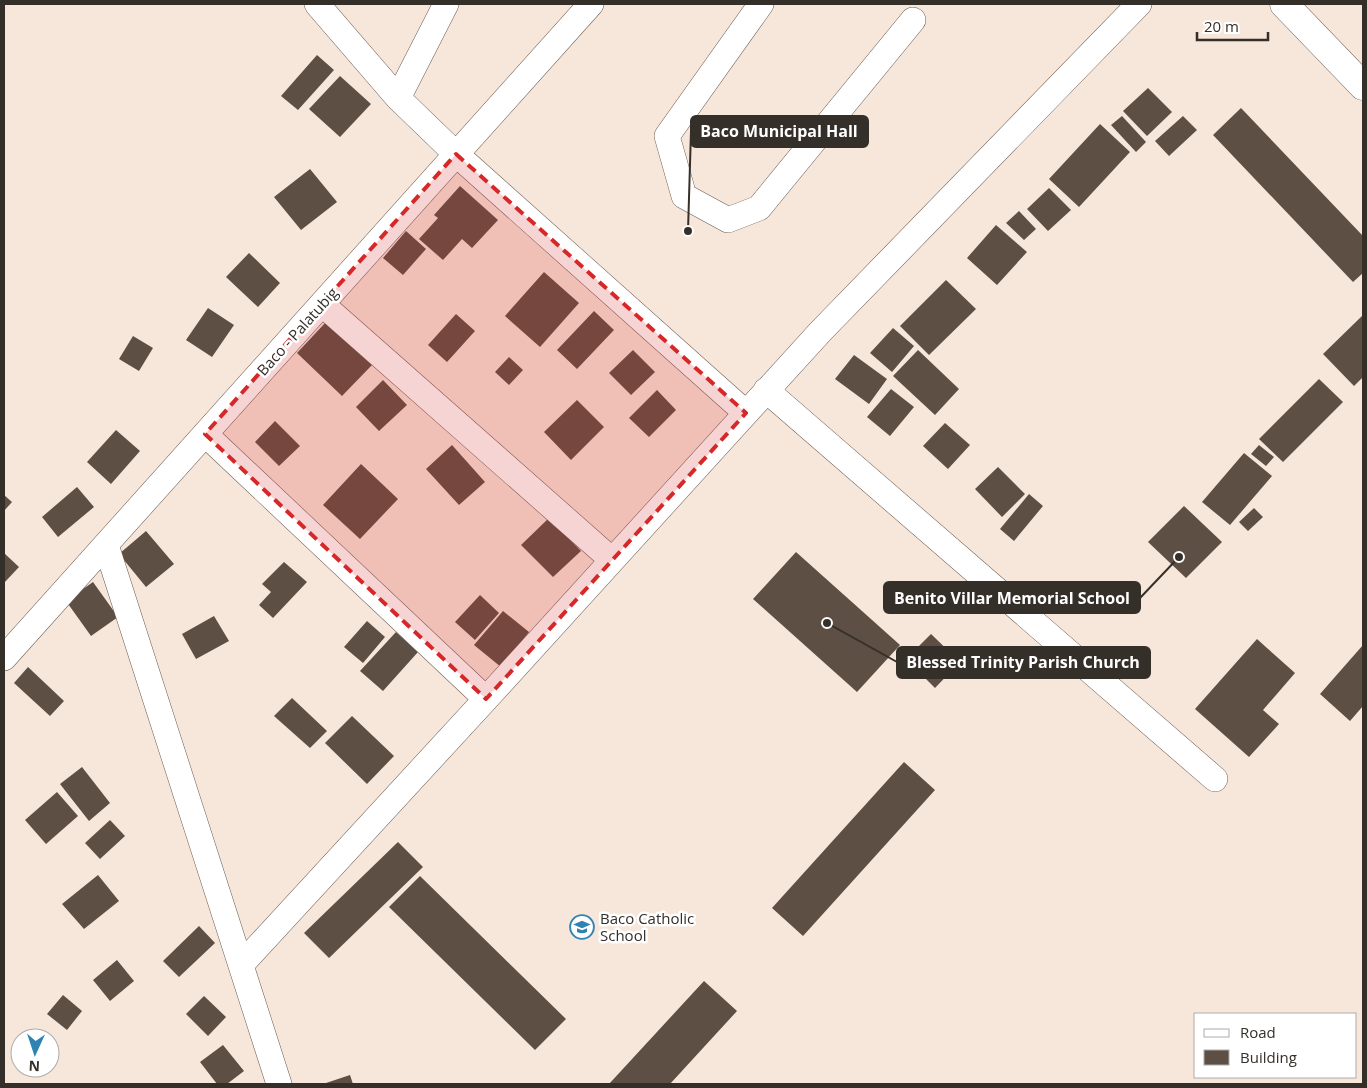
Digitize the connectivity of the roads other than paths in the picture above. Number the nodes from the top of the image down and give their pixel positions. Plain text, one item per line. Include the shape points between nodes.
1 (317, 4) edge
2 (446, 4) edge
3 (591, 4) edge
4 (761, 4) edge
5 (1139, 4) edge
6 (1284, 4) edge
7 (912, 20) dead end
8 (1363, 86) edge
9 (398, 98) junction
10 (456, 154) junction
11 (322, 304) junction
12 (766, 390) junction
13 (746, 413) junction
14 (205, 434) junction
15 (106, 545) junction
16 (612, 560) junction
17 (4, 658) edge
18 (486, 699) junction
19 (1215, 779) dead end
20 (241, 965) junction
21 (279, 1084) edge

1 - 9 street
2 - 9 street
3 - 10 street, Baco - Palatubig
4 - 7 street via 667,136 684,196 728,220 759,208
5 - 12 street
6 - 8 main road
9 - 10 street
10 - 11 street, Baco - Palatubig
10 - 13 street
11 - 14 street, Baco - Palatubig
11 - 16 street
12 - 13 street
12 - 19 street
13 - 16 street
14 - 15 street, Baco - Palatubig
14 - 18 street
15 - 17 street, Baco - Palatubig
15 - 20 street
16 - 18 street
18 - 20 street
20 - 21 street

